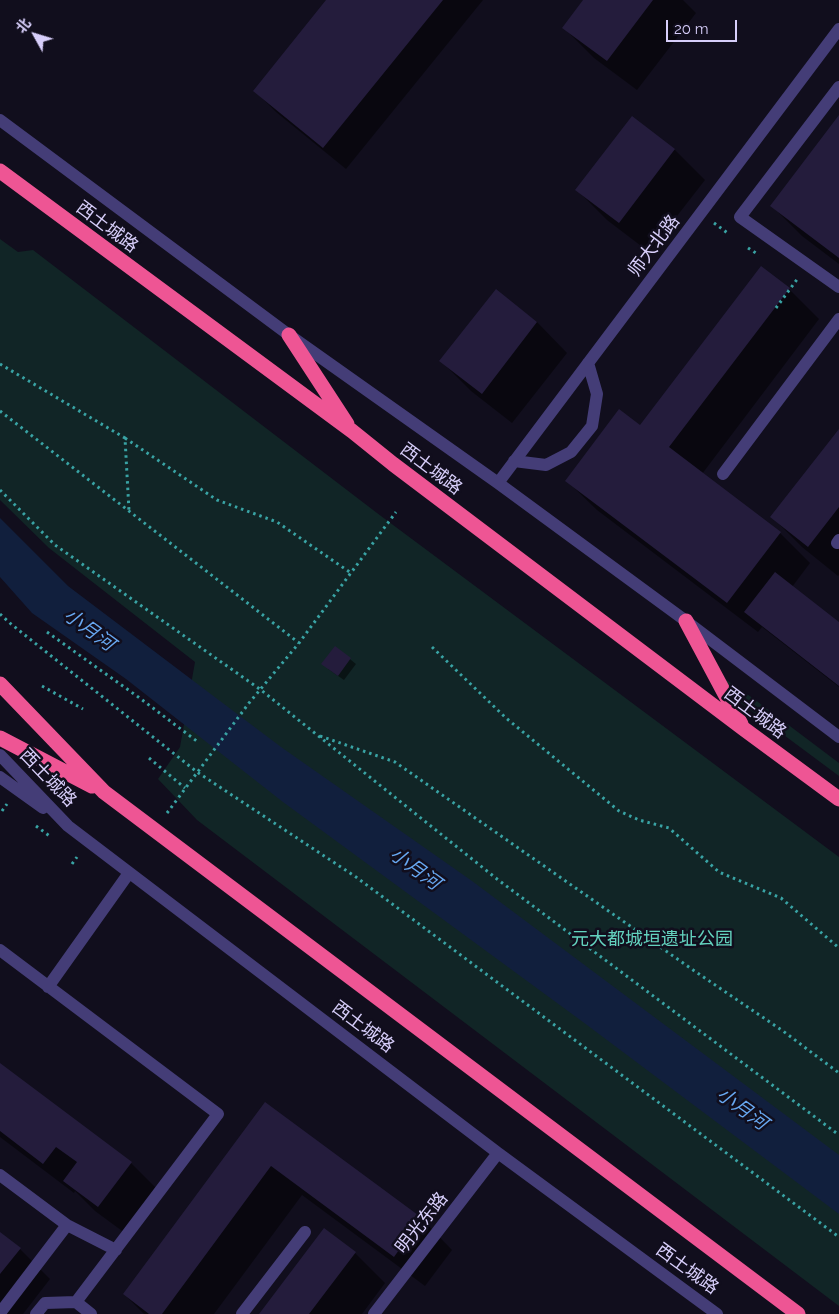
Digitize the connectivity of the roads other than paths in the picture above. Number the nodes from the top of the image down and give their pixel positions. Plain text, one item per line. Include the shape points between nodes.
1 (839, 29) edge
2 (839, 87) edge
3 (0, 120) edge
4 (0, 171) edge
5 (839, 287) edge
6 (839, 319) edge
7 (289, 335) junction
8 (588, 362) junction
9 (352, 431) junction
10 (514, 461) junction
11 (723, 474) dead end
12 (498, 483) junction
13 (686, 622) junction
14 (0, 684) edge
15 (744, 729) junction
16 (839, 737) edge
17 (0, 738) edge
18 (0, 755) edge
19 (0, 777) edge
20 (104, 792) junction
21 (839, 799) edge
22 (68, 826) junction
23 (129, 872) junction
24 (0, 950) edge
25 (48, 987) junction
26 (498, 1153) junction
27 (0, 1175) edge
28 (67, 1225) junction
29 (305, 1232) dead end
30 (116, 1250) junction
31 (76, 1302) junction
32 (0, 1313) edge
33 (36, 1314) edge
34 (91, 1314) edge
35 (242, 1314) edge
36 (374, 1314) edge
37 (717, 1314) edge
38 (798, 1314) edge

1 - 8 street, 师大北路
2 - 5 street via 740,217
3 - 7 street, 西土城路
4 - 9 highway, 西土城路
6 - 11 street
7 - 9 highway
7 - 12 street, 西土城路
8 - 10 street, 师大北路
8 - 10 street via 597,394 592,426 572,452 546,465
9 - 15 highway, 西土城路
10 - 12 street, 师大北路
12 - 13 street, 西土城路
13 - 15 highway
13 - 16 street, 西土城路
14 - 20 highway
15 - 21 highway, 西土城路
17 - 20 highway
18 - 22 street, 西土城路
19 - 22 street
20 - 38 highway
22 - 23 street, 西土城路
23 - 25 street
23 - 26 street, 西土城路
24 - 25 street
25 - 30 street via 218,1114
26 - 36 street, 明光东路
26 - 37 street, 西土城路
27 - 28 street
28 - 30 street
28 - 32 street
29 - 35 street
30 - 31 street
31 - 33 street via 45,1303
31 - 34 street

